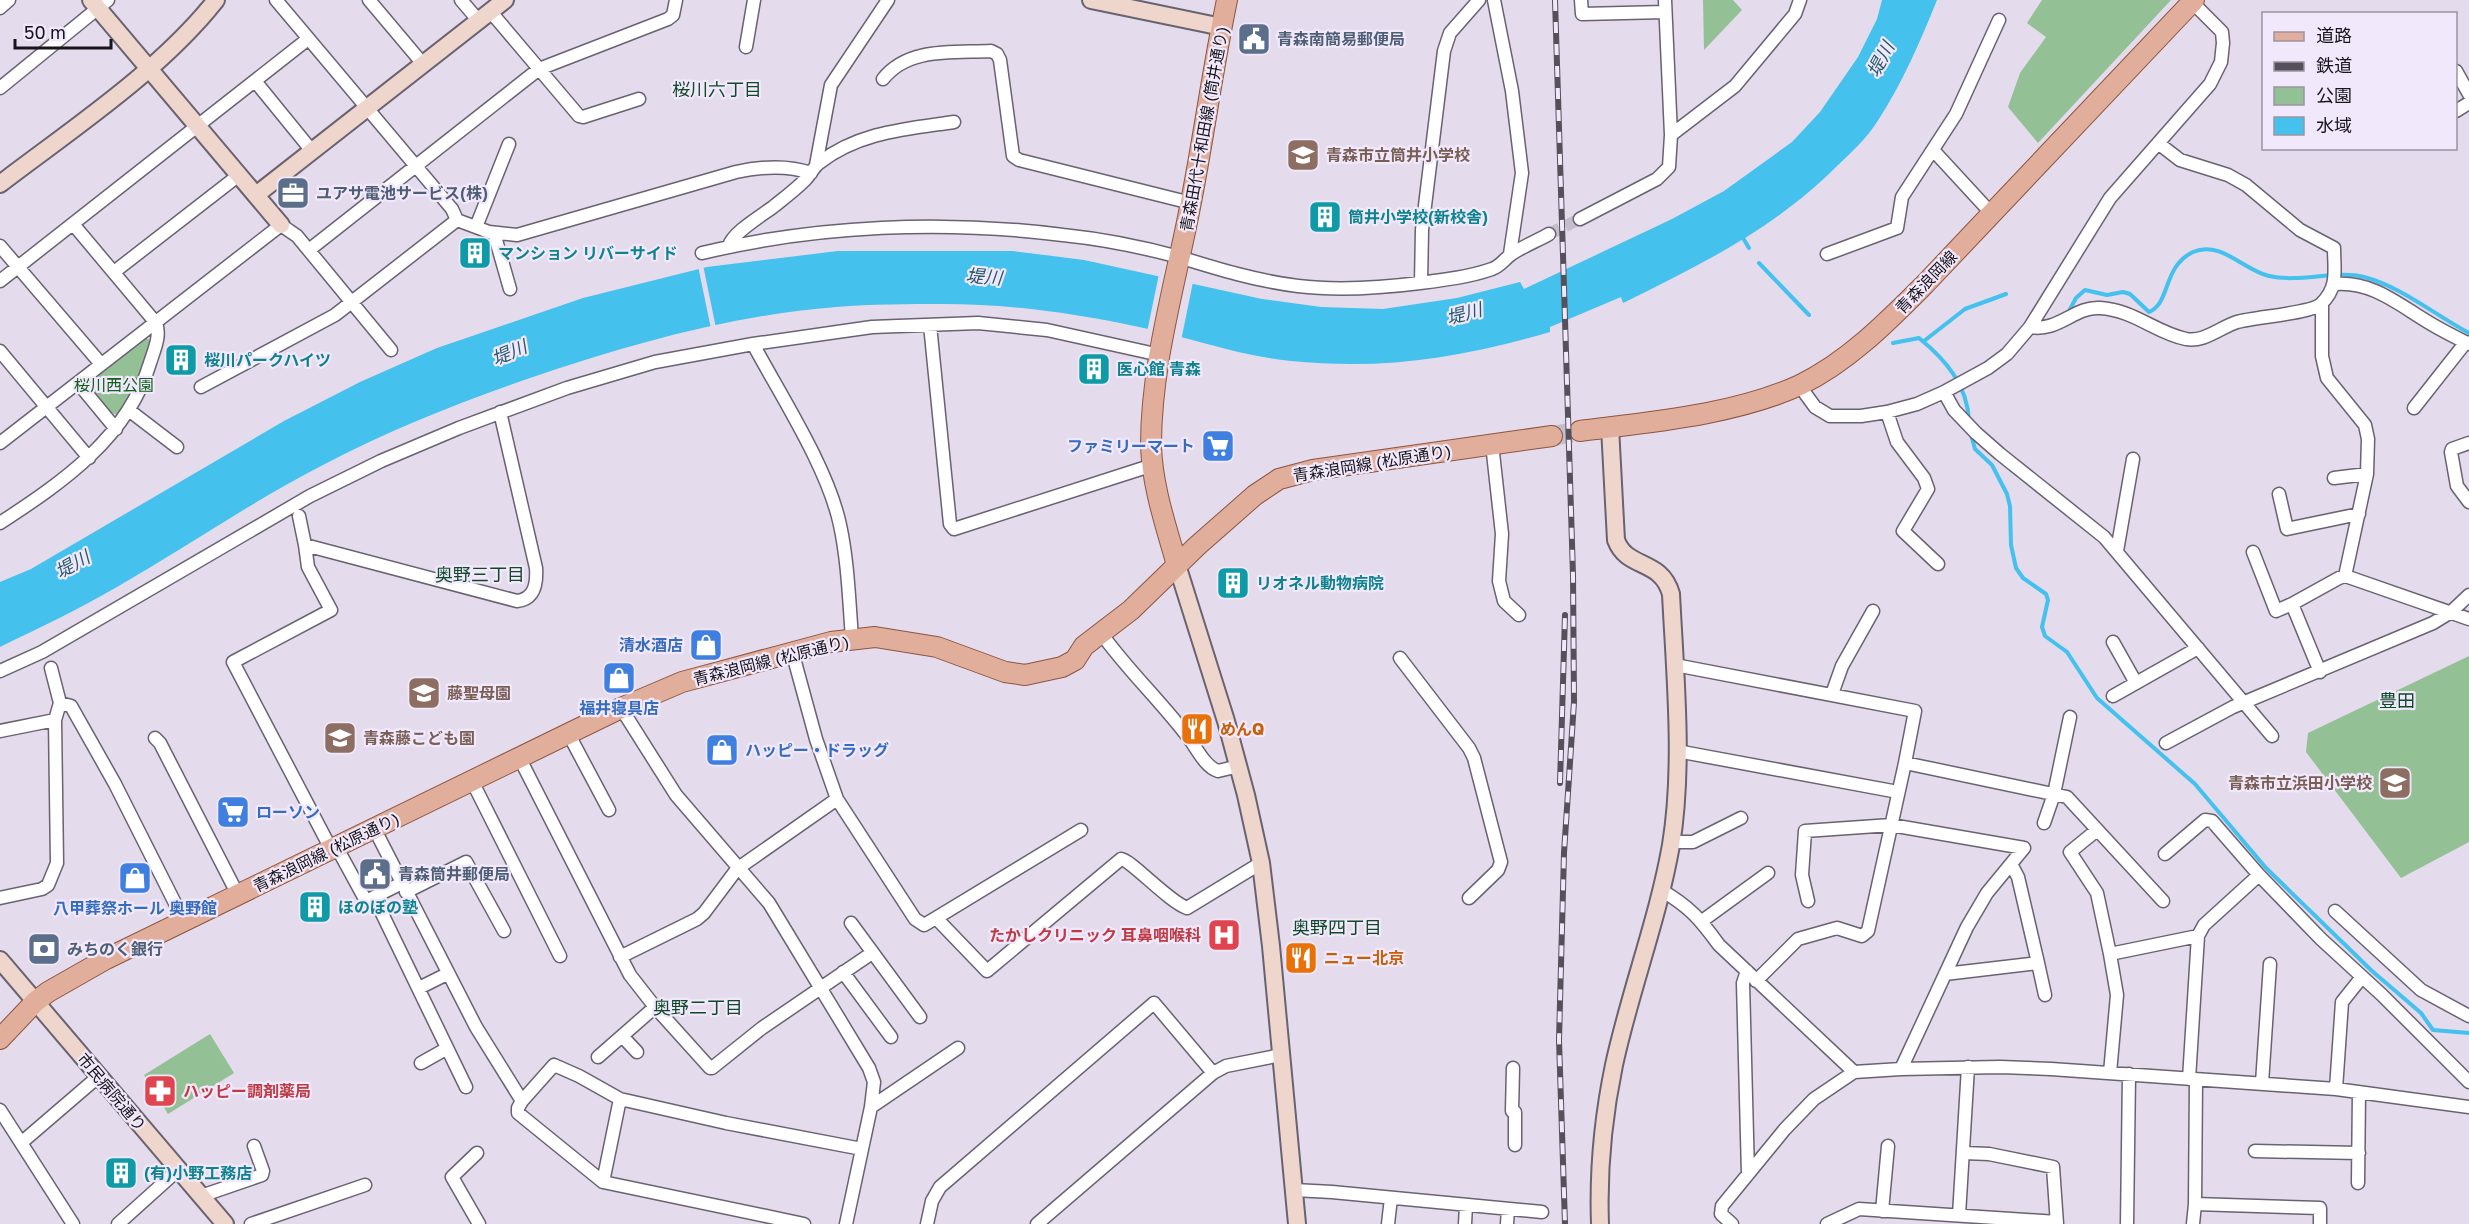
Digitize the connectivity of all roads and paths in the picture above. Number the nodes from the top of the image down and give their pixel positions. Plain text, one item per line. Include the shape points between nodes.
1 (9, 0) edge
2 (216, 0) edge
3 (276, 0) edge
4 (369, 0) edge
5 (461, 0) edge
6 (505, 0) edge
7 (676, 0) edge
8 (754, 0) edge
9 (888, 0) edge
10 (1091, 0) edge
11 (1227, 0) edge
12 (1479, 0) edge
13 (1494, 0) edge
14 (1581, 0) edge
15 (1800, 0) edge
16 (2192, 1) edge
17 (99, 3) edge
18 (1665, 6) edge
19 (0, 8) edge
20 (484, 16) junction
21 (1999, 20) dead end
22 (1222, 27) junction
23 (308, 39) junction
24 (746, 47) dead end
25 (423, 63) junction
26 (149, 69) junction
27 (539, 69) junction
28 (2457, 73) edge
29 (883, 79) dead end
30 (255, 81) junction
31 (0, 88) edge
32 (2469, 94) edge
33 (639, 99) dead end
34 (366, 108) junction
35 (954, 122) dead end
36 (197, 127) junction
37 (1671, 135) junction
38 (2158, 143) junction
39 (509, 144) dead end
40 (312, 150) junction
41 (1934, 150) junction
42 (415, 165) junction
43 (814, 169) junction
44 (239, 175) junction
45 (0, 184) edge
46 (256, 195) junction
47 (1191, 203) junction
48 (1991, 213) junction
49 (1580, 219) tunnel mouth
50 (457, 220) junction
51 (73, 224) junction
52 (281, 225) junction
53 (476, 227) junction
54 (494, 233) junction
55 (1549, 234) tunnel mouth
56 (0, 246) edge
57 (729, 246) junction
58 (309, 250) junction
59 (702, 253) dead end
60 (1510, 254) junction
61 (1827, 254) dead end
62 (1179, 261) junction
63 (18, 267) junction
64 (114, 272) junction
65 (2335, 279) junction
66 (0, 281) edge
67 (1420, 283) junction
68 (510, 289) dead end
69 (352, 303) junction
70 (2322, 304) junction
71 (156, 323) junction
72 (930, 325) junction
73 (2030, 327) junction
74 (2467, 343) edge
75 (753, 344) junction
76 (392, 350) dead end
77 (1160, 352) junction
78 (2, 357) edge
79 (101, 364) junction
80 (78, 383) junction
81 (1799, 385) junction
82 (201, 387) dead end
83 (1949, 389) junction
84 (47, 407) junction
85 (2414, 408) dead end
86 (130, 411) junction
87 (500, 412) junction
88 (1887, 412) junction
89 (1610, 427) junction
90 (116, 429) junction
91 (1580, 431) tunnel mouth
92 (1551, 435) tunnel mouth
93 (0, 443) edge
94 (2469, 443) edge
95 (1492, 444) junction
96 (177, 447) dead end
97 (89, 458) junction
98 (2133, 459) dead end
99 (1153, 465) junction
100 (2367, 474) junction
101 (2334, 478) dead end
102 (2279, 494) dead end
103 (2469, 502) edge
104 (2359, 514) junction
105 (299, 516) dead end
106 (0, 523) edge
107 (305, 545) junction
108 (2117, 551) junction
109 (2253, 552) dead end
110 (1938, 564) dead end
111 (1177, 565) junction
112 (2345, 576) junction
113 (2469, 595) edge
114 (2292, 604) junction
115 (1874, 611) dead end
116 (2451, 612) junction
117 (1519, 615) dead end
118 (2469, 619) edge
119 (1101, 633) junction
120 (852, 638) junction
121 (2113, 642) dead end
122 (2198, 648) junction
123 (792, 651) junction
124 (1400, 658) dead end
125 (1675, 664) junction
126 (51, 668) dead end
127 (0, 671) edge
128 (2320, 672) junction
129 (2136, 683) junction
130 (1832, 694) junction
131 (2113, 696) dead end
132 (60, 703) junction
133 (2245, 703) junction
134 (621, 708) junction
135 (2070, 717) dead end
136 (55, 720) junction
137 (0, 731) edge
138 (568, 734) junction
139 (2272, 736) dead end
140 (154, 738) dead end
141 (2166, 743) dead end
142 (1677, 751) junction
143 (519, 757) junction
144 (1905, 764) junction
145 (1239, 766) junction
146 (472, 781) junction
147 (1898, 792) junction
148 (2054, 794) junction
149 (837, 799) junction
150 (609, 810) dead end
151 (1741, 818) dead end
152 (2044, 823) dead end
153 (1891, 825) junction
154 (374, 828) junction
155 (1081, 830) dead end
156 (2097, 830) junction
157 (1671, 842) junction
158 (333, 847) junction
159 (2165, 854) dead end
160 (1261, 863) junction
161 (2011, 864) junction
162 (737, 869) junction
163 (1768, 873) dead end
164 (2259, 875) junction
165 (404, 887) junction
166 (1661, 890) junction
167 (238, 895) junction
168 (374, 897) junction
169 (0, 898) edge
170 (1469, 898) dead end
171 (1808, 901) dead end
172 (2163, 901) dead end
173 (2335, 911) dead end
174 (936, 918) junction
175 (184, 921) junction
176 (1702, 921) junction
177 (851, 923) dead end
178 (504, 931) dead end
179 (2198, 936) junction
180 (872, 953) junction
181 (2110, 954) junction
182 (560, 956) dead end
183 (620, 957) junction
184 (0, 960) edge
185 (2038, 963) junction
186 (2270, 964) dead end
187 (1747, 971) junction
188 (843, 972) junction
189 (447, 974) junction
190 (1945, 974) junction
191 (2362, 977) junction
192 (1756, 981) junction
193 (419, 988) junction
194 (819, 988) junction
195 (2045, 995) dead end
196 (35, 1002) junction
197 (655, 1007) junction
198 (2469, 1016) edge
199 (920, 1017) dead end
200 (622, 1036) junction
201 (891, 1037) dead end
202 (0, 1039) edge
203 (958, 1048) dead end
204 (447, 1049) junction
205 (637, 1052) dead end
206 (1281, 1055) junction
207 (598, 1057) dead end
208 (421, 1063) dead end
209 (1968, 1067) junction
210 (1513, 1068) dead end
211 (1901, 1069) junction
212 (1854, 1072) junction
213 (1213, 1073) junction
214 (2110, 1073) junction
215 (2129, 1074) junction
216 (99, 1076) junction
217 (2192, 1079) junction
218 (2469, 1082) edge
219 (2262, 1083) junction
220 (466, 1088) dead end
221 (2336, 1089) junction
222 (2359, 1092) junction
223 (620, 1099) junction
224 (522, 1101) junction
225 (871, 1107) junction
226 (2469, 1107) edge
227 (0, 1110) edge
228 (21, 1143) junction
229 (1515, 1145) dead end
230 (254, 1146) dead end
231 (1888, 1146) dead end
232 (862, 1149) junction
233 (2255, 1151) dead end
234 (477, 1153) dead end
235 (1964, 1153) junction
236 (2359, 1153) junction
237 (178, 1170) junction
238 (1748, 1174) junction
239 (603, 1182) junction
240 (2358, 1183) dead end
241 (365, 1185) dead end
242 (1294, 1190) junction
243 (201, 1197) junction
244 (1390, 1197) junction
245 (2195, 1204) junction
246 (1466, 1205) junction
247 (1508, 1209) junction
248 (1882, 1210) junction
249 (1542, 1212) dead end
250 (1959, 1215) junction
251 (2057, 1223) edge
252 (73, 1224) edge
253 (118, 1224) edge
254 (224, 1224) edge
255 (251, 1224) edge
256 (479, 1224) edge
257 (804, 1224) edge
258 (846, 1224) edge
259 (927, 1224) edge
260 (1037, 1224) edge
261 (1297, 1224) edge
262 (1388, 1224) edge
263 (1465, 1224) edge
264 (1507, 1224) edge
265 (1600, 1224) edge
266 (1732, 1224) edge
267 (1827, 1224) edge
268 (2127, 1224) edge
269 (2193, 1224) edge
270 (2320, 1224) edge

1 - 19 street
2 - 26 street
3 - 23 street
4 - 25 street
5 - 20 street
6 - 20 street
7 - 27 street via 668,19
8 - 24 street
9 - 43 street via 831,85
10 - 22 street
11 - 22 main road, 青森田代十和田線 (筒井通り)
12 - 67 street via 1450,33 1443,51 1422,230
13 - 60 street via 1512,91 1522,173
14 - 18 street via 1582,15
15 - 37 street via 1795,14 1735,86
16 - 38 street via 2222,32 2221,62 2205,91
16 - 48 main road, 青森浪岡線
17 - 26 street
17 - 31 street
18 - 37 street
20 - 25 street
20 - 27 street
21 - 41 street via 1956,114
22 - 47 main road, 青森田代十和田線 (筒井通り)
23 - 30 street
23 - 34 street
25 - 34 street
26 - 36 street
26 - 45 street
27 - 33 street via 583,117
27 - 42 street
28 - 32 street
29 - 47 street via 904,60 991,51 1000,60 1013,156
30 - 36 street
30 - 40 street
34 - 40 street
34 - 42 street
35 - 43 street via 862,138
36 - 44 street
36 - 51 street
37 - 49 street via 1669,167 1657,179
38 - 65 street via 2180,160 2228,174 2300,230 2334,248
38 - 73 street via 2110,198
39 - 53 street
40 - 46 street
41 - 48 street
41 - 61 street via 1902,197 1897,228
42 - 50 street
42 - 58 street
43 - 54 street via 748,169 517,235
43 - 57 street via 789,195 738,233
44 - 46 street
44 - 64 street
46 - 52 street
47 - 62 main road, 青森田代十和田線 (筒井通り)
48 - 81 main road, 青森浪岡線 via 1878,329 1835,365
50 - 53 street
50 - 69 street
51 - 63 street
51 - 64 street
52 - 58 street via 289,228
52 - 71 street
53 - 54 street
54 - 68 street
55 - 60 street
56 - 63 street
57 - 59 street
57 - 62 street via 910,227 1007,229 1065,235
58 - 69 street
60 - 67 street via 1502,265 1492,269
62 - 67 street via 1297,286 1356,289
62 - 77 main road, 青森田代十和田線 (筒井通り)
63 - 66 street
63 - 79 street
64 - 71 street
65 - 70 street
65 - 74 street via 2372,289
69 - 76 street
69 - 82 street
70 - 73 street via 2312,310 2236,322 2197,339 2179,337 2121,311 2097,308 2049,328
70 - 100 street via 2322,356 2327,378 2365,425
71 - 79 street
71 - 86 street via 154,350 142,389
72 - 75 street via 872,327
72 - 77 street via 1017,326
72 - 99 street via 950,524 954,530
73 - 83 street via 2007,354
74 - 85 street
75 - 87 street via 655,362
75 - 120 street via 812,454 835,507 847,566
77 - 99 main road, 青森田代十和田線 (筒井通り) via 1153,405
78 - 84 street
79 - 80 street
80 - 84 street
80 - 90 street
81 - 88 street via 1815,407 1830,416
81 - 89 main road, 青森浪岡線 via 1711,411
83 - 88 street
83 - 108 street via 1954,410 1976,433
84 - 93 street
84 - 97 street
86 - 90 street
86 - 96 street
87 - 107 street via 536,568 536,588 524,600 499,597
87 - 127 street via 344,479 52,646
88 - 110 street via 1897,442 1928,489 1903,531
89 - 91 main road, 青森浪岡線
89 - 125 street via 1616,540 1622,552 1654,569 1668,582
90 - 97 street
92 - 95 main road, 青森浪岡線 (松原通り)
94 - 103 street via 2451,452 2457,486
95 - 111 main road, 青森浪岡線 (松原通り) via 1289,476 1255,495
95 - 117 street via 1502,534 1499,581 1504,601
97 - 106 street
98 - 108 street
99 - 111 main road, 青森田代十和田線 (筒井通り)
100 - 101 street
100 - 104 street
102 - 104 street via 2287,529
104 - 112 street
105 - 107 street
107 - 158 street via 308,567 331,609 233,662
108 - 122 street
109 - 114 street via 2276,611
111 - 119 main road, 青森浪岡線 (松原通り)
111 - 145 street
112 - 114 street
112 - 116 street
113 - 116 street
114 - 128 street
115 - 130 street via 1842,666
116 - 118 street
116 - 128 street
119 - 120 main road, 青森浪岡線 (松原通り) via 1084,646 1075,660 1025,675 1005,672 937,646 875,637
119 - 145 street via 1208,765 1218,771
120 - 123 main road, 青森浪岡線 (松原通り)
121 - 129 street
122 - 129 street
122 - 133 street
123 - 134 main road, 青森浪岡線 (松原通り) via 682,682
123 - 149 street
124 - 170 street via 1474,758 1501,862 1498,870
125 - 130 street
125 - 142 street
126 - 132 street
128 - 133 street
129 - 131 street
130 - 144 street via 1915,711
132 - 136 street
132 - 175 street via 71,706
133 - 139 street
133 - 141 street
134 - 138 main road, 青森浪岡線 (松原通り)
134 - 162 street via 676,795
135 - 148 street
136 - 137 street
136 - 169 street via 57,863 48,885 42,889
138 - 143 main road, 青森浪岡線 (松原通り)
138 - 150 street
140 - 167 street
142 - 147 street
142 - 157 street
143 - 146 main road, 青森浪岡線 (松原通り)
143 - 183 street
144 - 147 street
144 - 148 street
145 - 160 street
146 - 154 main road, 青森浪岡線 (松原通り)
146 - 182 street
147 - 153 street
148 - 152 street
148 - 156 street via 2067,797
149 - 162 street
149 - 174 street via 915,919 924,925
151 - 157 street via 1693,842
153 - 161 street via 2024,848
153 - 171 street via 1805,831 1802,875
153 - 192 street via 1868,931 1862,936 1838,928 1798,939
154 - 158 main road, 青森浪岡線 (松原通り)
154 - 165 street
155 - 174 street
156 - 172 street
156 - 181 street via 2070,852 2097,892
157 - 166 street
158 - 167 main road, 青森浪岡線 (松原通り)
158 - 168 street via 363,898 366,901
159 - 164 street via 2208,819
160 - 174 street via 1187,908 1121,859 987,971
160 - 206 street
161 - 185 street via 2018,877
161 - 190 street via 1967,927
162 - 183 street via 697,919
162 - 194 street via 769,903
163 - 176 street
164 - 179 street via 2204,925
164 - 191 street
165 - 168 street
165 - 178 street via 466,862
165 - 189 street
166 - 176 street via 1684,903
166 - 265 street via 1614,1064 1600,1160
167 - 175 main road, 青森浪岡線 (松原通り)
168 - 193 street
173 - 198 street via 2421,990
175 - 196 main road, 青森浪岡線 (松原通り) via 106,958
176 - 187 street via 1719,945
177 - 180 street
179 - 181 street
179 - 217 street
180 - 188 street
180 - 199 street
181 - 214 street via 2117,995
183 - 197 street
184 - 196 street, 市民病院通り
185 - 190 street
185 - 195 street
186 - 219 street
187 - 192 street
187 - 238 street via 1743,983
188 - 194 street
188 - 201 street
189 - 193 street
189 - 224 street
190 - 211 street
191 - 218 street
191 - 221 street via 2342,1002
192 - 212 street
193 - 204 street
194 - 197 street via 712,1068
194 - 225 street via 868,1068 874,1082
196 - 202 main road, 青森浪岡線 (松原通り)
196 - 216 street, 市民病院通り
197 - 200 street
200 - 205 street
200 - 207 street
203 - 225 street
204 - 208 street
204 - 220 street
206 - 213 street via 1226,1066
206 - 242 street
209 - 211 street
209 - 214 street
209 - 235 street
210 - 229 street
211 - 212 street
212 - 238 street via 1814,1099
213 - 259 street via 1154,1003 940,1187
213 - 260 street
214 - 215 street
215 - 217 street
215 - 268 street
216 - 228 street
216 - 237 street, 市民病院通り
217 - 219 street
217 - 245 street
219 - 221 street
221 - 222 street
222 - 226 street
222 - 236 street
223 - 224 street via 554,1065
223 - 232 street
223 - 239 street
224 - 239 street via 518,1113
225 - 232 street
227 - 228 street
228 - 252 street
230 - 243 street via 262,1175
231 - 248 street
232 - 258 street
233 - 236 street
234 - 256 street via 452,1177
235 - 250 street
235 - 251 street via 2053,1167
236 - 240 street
237 - 243 street, 市民病院通り
237 - 253 street
238 - 266 street via 1722,1206 1721,1214
239 - 257 street
241 - 255 street
242 - 244 street
242 - 261 street
243 - 254 street, 市民病院通り
244 - 246 street
244 - 262 street
245 - 269 street
245 - 270 street via 2320,1208
246 - 247 street
246 - 263 street
247 - 249 street
247 - 264 street
248 - 250 street
248 - 267 street via 1854,1210
250 - 251 street

